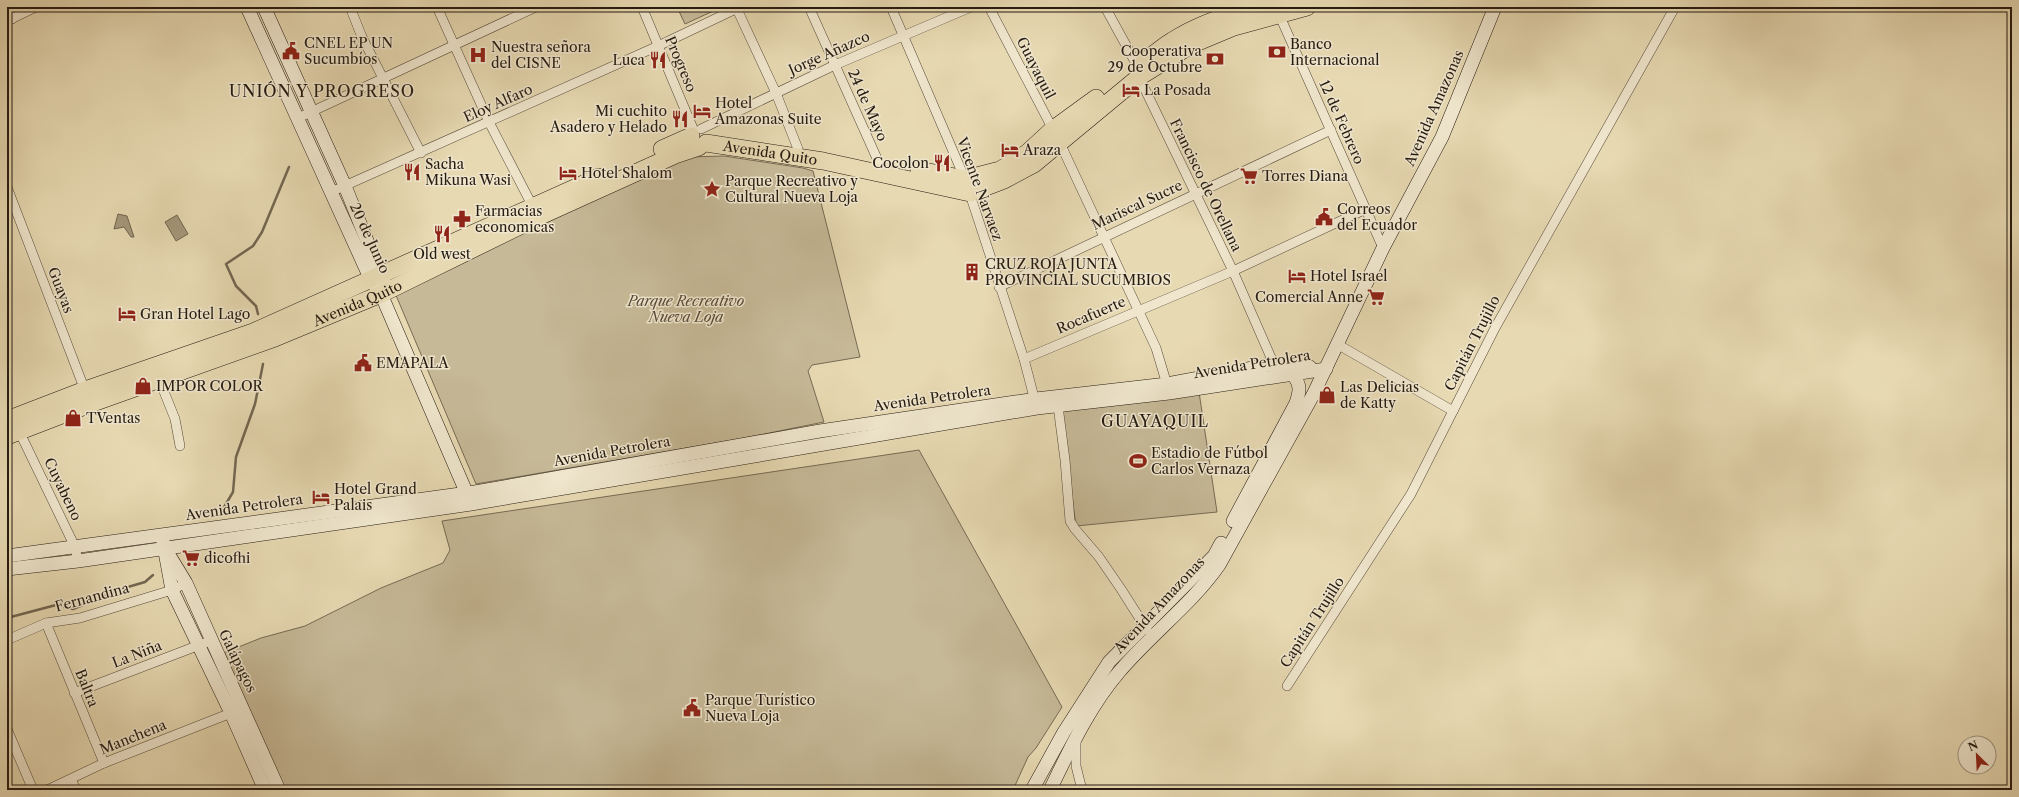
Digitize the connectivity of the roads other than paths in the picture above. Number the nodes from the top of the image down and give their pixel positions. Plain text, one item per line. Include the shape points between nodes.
1 (36, 7) edge
2 (248, 7) edge
3 (264, 7) edge
4 (350, 7) edge
5 (437, 7) edge
6 (536, 7) edge
7 (642, 7) edge
8 (737, 7) edge
9 (809, 7) edge
10 (892, 7) edge
11 (971, 7) edge
12 (989, 7) edge
13 (1105, 7) edge
14 (1258, 7) edge
15 (1307, 7) edge
16 (1495, 7) edge
17 (1675, 7) edge
18 (7, 9) edge
19 (1278, 11) edge
20 (9, 20) edge
21 (903, 36) junction
22 (454, 45) junction
23 (658, 46) junction
24 (835, 65) junction
25 (1138, 72) junction
26 (383, 78) junction
27 (776, 93) junction
28 (312, 112) junction
29 (298, 118) junction
30 (489, 122) junction
31 (1331, 130) junction
32 (1056, 135) junction
33 (700, 137) junction
34 (798, 149) junction
35 (420, 153) junction
36 (877, 167) junction
37 (345, 186) junction
38 (967, 186) junction
39 (7, 187) edge
40 (331, 192) junction
41 (1194, 194) junction
42 (1366, 209) junction
43 (535, 212) junction
44 (1102, 237) junction
45 (1383, 248) junction
46 (1233, 271) junction
47 (376, 277) junction
48 (999, 287) junction
49 (384, 292) junction
50 (1138, 312) junction
51 (1337, 344) junction
52 (1024, 358) junction
53 (1274, 364) junction
54 (1326, 369) junction
55 (1287, 376) junction
56 (159, 379) junction
57 (1168, 389) junction
58 (87, 397) junction
59 (1036, 404) junction
60 (1058, 406) junction
61 (1454, 411) junction
62 (10, 423) edge
63 (180, 446) dead end
64 (473, 498) junction
65 (161, 534) junction
66 (75, 547) junction
67 (164, 548) junction
68 (7, 556) edge
69 (78, 561) junction
70 (7, 569) edge
71 (186, 583) junction
72 (172, 590) junction
73 (46, 623) junction
74 (1143, 626) junction
75 (1153, 637) junction
76 (7, 640) edge
77 (204, 643) junction
78 (1287, 686) dead end
79 (74, 693) junction
80 (231, 713) junction
81 (7, 730) edge
82 (1076, 737) junction
83 (104, 763) junction
84 (71, 778) junction
85 (33, 790) edge
86 (47, 790) edge
87 (76, 790) edge
88 (265, 790) edge
89 (279, 790) edge
90 (1032, 790) edge
91 (1050, 790) edge
92 (1082, 790) edge

1 - 20 street
2 - 29 main road, 20 de Junio
3 - 28 main road, 20 de Junio
4 - 26 street
5 - 22 street
6 - 22 street
7 - 23 street, Progreso
8 - 23 street, Eloy Alfaro
8 - 27 street
9 - 24 street, 24 de Mayo
10 - 21 street, Vicente Narvaez
11 - 21 street, Jorge Añazco
12 - 32 street, Guayaquil
13 - 25 street, Francisco de Orellana
14 - 25 highway via 1208,23 1172,41
15 - 19 highway
16 - 45 main road, Avenida Amazonas via 1442,137
17 - 61 street, Capitán Trujillo via 1535,253
18 - 20 street
19 - 25 highway via 1191,45
19 - 31 street, 12 de Febrero
21 - 24 street, Jorge Añazco
21 - 38 street, Vicente Narvaez
22 - 26 street
22 - 30 street
23 - 30 street, Eloy Alfaro
23 - 33 street, Progreso
24 - 27 street, Jorge Añazco
24 - 36 street, 24 de Mayo
25 - 32 highway
25 - 41 street, Francisco de Orellana
26 - 28 street
26 - 35 street
27 - 33 street, Jorge Añazco
27 - 34 street
28 - 29 street
28 - 37 main road, 20 de Junio
29 - 40 main road, 20 de Junio
30 - 35 street, Eloy Alfaro
30 - 43 street
31 - 41 street, Mariscal Sucre
31 - 42 street, 12 de Febrero
32 - 38 highway via 1034,164 1004,180
32 - 44 street, Guayaquil
33 - 34 highway, Avenida Quito
33 - 36 highway, Avenida Quito via 823,161
33 - 43 highway, Avenida Quito
34 - 36 highway, Avenida Quito
35 - 37 street, Eloy Alfaro
36 - 38 highway, Avenida Quito
37 - 40 street, Eloy Alfaro
37 - 47 main road, 20 de Junio
38 - 48 street, Vicente Narvaez
39 - 58 street, Guayas
40 - 47 main road, 20 de Junio
41 - 44 street, Mariscal Sucre
41 - 46 street, Francisco de Orellana
42 - 45 street, 12 de Febrero
42 - 46 street, Rocafuerte
43 - 47 highway, Avenida Quito
43 - 49 highway, Avenida Quito
44 - 48 street, Mariscal Sucre
44 - 50 street, Guayaquil
45 - 51 main road, Avenida Amazonas
46 - 50 street, Rocafuerte
46 - 53 street, Francisco de Orellana
47 - 49 main road, 20 de Junio
47 - 58 highway, Avenida Quito via 252,332
48 - 52 street, Vicente Narvaez
49 - 56 highway, Avenida Quito via 274,338
49 - 64 main road, 20 de Junio
50 - 52 street, Rocafuerte
50 - 57 street, Guayaquil via 1156,348
51 - 54 main road, Avenida Amazonas
51 - 61 street
52 - 59 street, Vicente Narvaez
53 - 54 main road, Avenida Petrolera
53 - 55 street, Francisco de Orellana
53 - 57 main road, Avenida Petrolera
54 - 55 main road, Avenida Petrolera
54 - 75 main road, Avenida Amazonas via 1219,565 1206,583
55 - 57 main road, Avenida Petrolera
55 - 74 main road, Avenida Amazonas via 1299,383 1296,403 1214,556
56 - 58 highway, Avenida Quito
56 - 63 street via 175,419
57 - 59 main road, Avenida Petrolera
57 - 60 main road, Avenida Petrolera
58 - 62 highway, Avenida Quito
59 - 60 main road, Avenida Petrolera
59 - 64 main road, Avenida Petrolera via 820,431
60 - 74 street via 1070,521 1121,589
61 - 78 street, Capitán Trujillo via 1411,494
62 - 66 street, Cuyabeno
64 - 65 main road, Avenida Petrolera
64 - 67 main road, Avenida Petrolera
65 - 66 main road, Avenida Petrolera
65 - 67 main road, Galápagos
66 - 68 main road, Avenida Petrolera
66 - 69 street, Cuyabeno
67 - 69 main road, Avenida Petrolera
67 - 71 main road, Galápagos
67 - 72 main road, Galápagos
69 - 70 main road, Avenida Petrolera
71 - 72 street, Fernandina
71 - 77 main road, Galápagos
72 - 73 street, Fernandina via 80,618
72 - 77 main road, Galápagos
73 - 76 street, Fernandina
73 - 79 street, Baltra
74 - 75 street
74 - 90 main road, Avenida Amazonas via 1109,662 1064,732
75 - 82 main road, Avenida Amazonas via 1119,672
77 - 79 street, La Niña
77 - 80 main road, Galápagos
77 - 89 main road, Galápagos via 243,707
79 - 83 street, Baltra
80 - 83 street, Manchena
80 - 88 main road, Galápagos
81 - 85 street
82 - 91 main road, Avenida Amazonas
82 - 92 street via 1076,766
83 - 84 street, Manchena
84 - 86 street, Manchena
84 - 87 street

